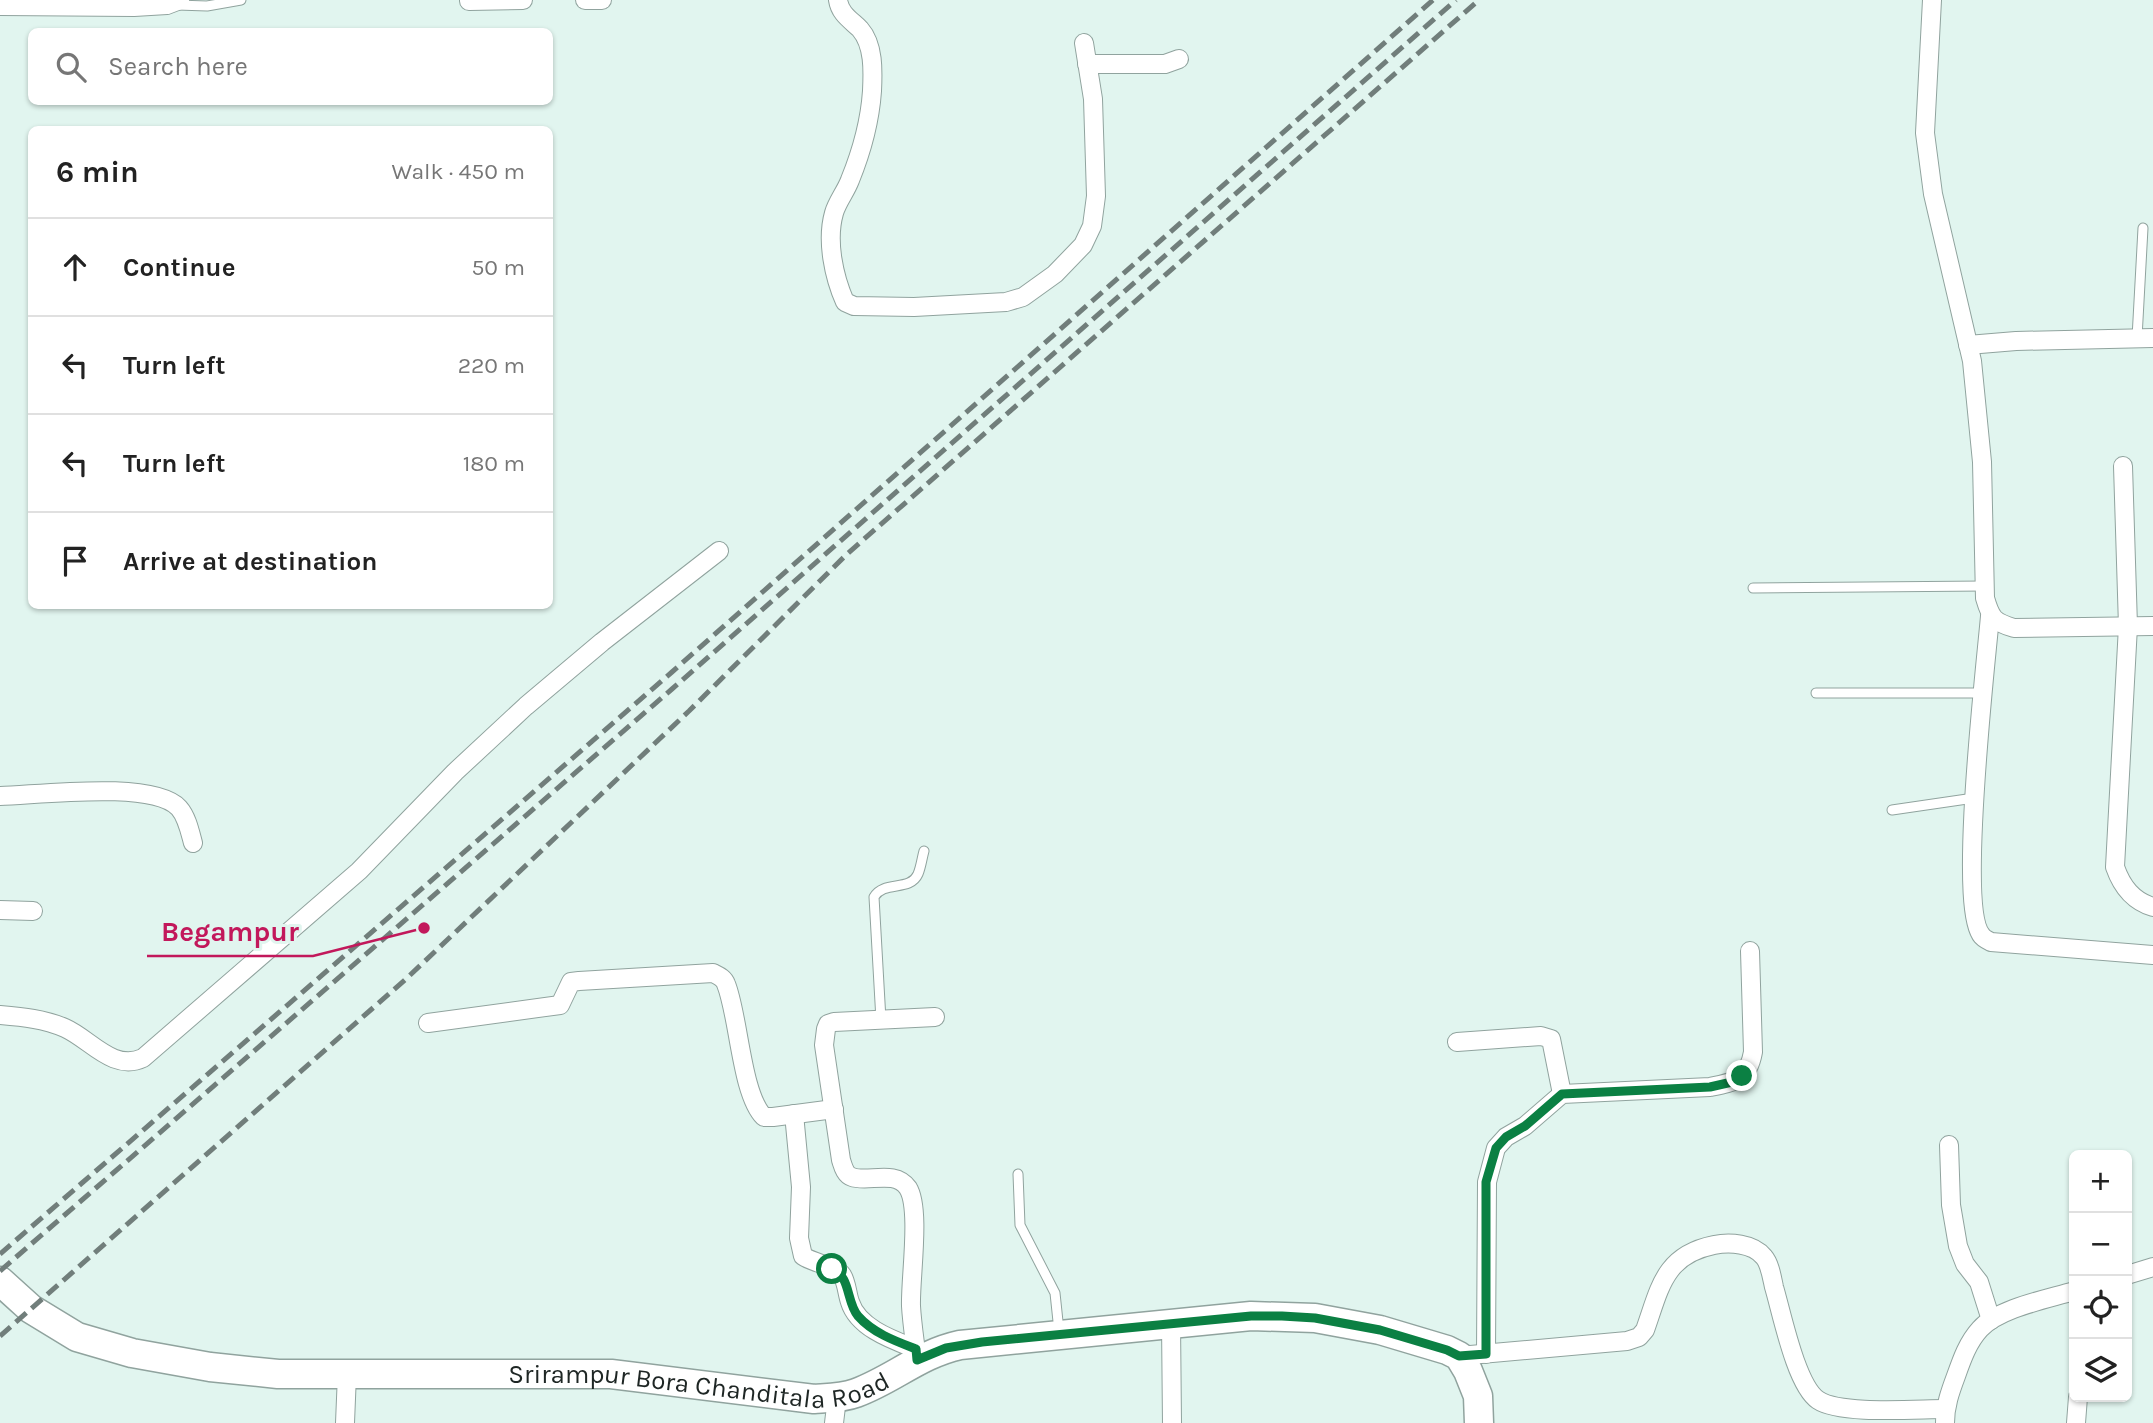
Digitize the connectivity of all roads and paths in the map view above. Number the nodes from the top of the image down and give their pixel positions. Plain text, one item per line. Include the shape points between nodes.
1 (241, 0) edge
2 (523, 0) edge
3 (585, 0) edge
4 (602, 0) edge
5 (838, 0) edge
6 (1932, 0) edge
7 (469, 1) edge
8 (174, 2) edge
9 (0, 6) edge
10 (1084, 43) dead end
11 (1179, 59) dead end
12 (1087, 64) junction
13 (2143, 228) dead end
14 (2145, 338) edge
15 (1968, 345) junction
16 (2123, 466) dead end
17 (719, 551) dead end
18 (1985, 586) junction
19 (1753, 588) dead end
20 (1990, 616) junction
21 (2128, 626) junction
22 (2153, 626) edge
23 (1816, 693) dead end
24 (1983, 693) junction
25 (0, 796) edge
26 (1974, 798) junction
27 (1892, 810) dead end
28 (193, 843) dead end
29 (923, 851) dead end
30 (2153, 907) edge
31 (0, 910) edge
32 (33, 911) dead end
33 (1750, 951) dead end
34 (2153, 955) edge
35 (0, 1014) edge
36 (935, 1017) dead end
37 (881, 1020) junction
38 (428, 1023) dead end
39 (1457, 1042) dead end
40 (1562, 1094) junction
41 (834, 1109) junction
42 (794, 1114) junction
43 (1949, 1145) dead end
44 (1018, 1174) dead end
45 (2153, 1267) edge
46 (2132, 1273) edge
47 (0, 1281) edge
48 (2069, 1292) edge
49 (1991, 1320) junction
50 (1171, 1323) junction
51 (1059, 1334) junction
52 (916, 1354) junction
53 (1473, 1355) junction
54 (347, 1374) junction
55 (2078, 1402) edge
56 (836, 1410) edge
57 (1945, 1416) edge
58 (345, 1423) edge
59 (1172, 1423) edge
60 (1479, 1423) edge
61 (2077, 1423) edge

1 - 8 lane via 207,6
2 - 7 street
3 - 4 street
5 - 12 street via 846,17 867,39 872,56 866,125 852,176 831,224 839,289 845,302 853,306 1006,302 1023,297 1055,274 1083,244 1092,226 1095,137
6 - 15 street via 1925,133 1933,194
8 - 9 street via 134,7
10 - 12 street
11 - 12 street via 1165,64
13 - 14 lane
14 - 15 street
15 - 18 street via 1982,462
16 - 21 street
17 - 35 street via 526,706 359,871 143,1058 131,1063 118,1061 66,1028 37,1018
18 - 19 lane
18 - 20 street
20 - 21 street via 2014,628
20 - 24 street
21 - 22 street
21 - 30 street via 2115,867 2120,883
23 - 24 lane
24 - 26 street
25 - 28 street via 149,794 179,808
26 - 27 lane
26 - 34 street via 1975,903 1982,937 2009,944
29 - 37 lane via 913,881 884,888 874,897
31 - 32 street
33 - 40 street via 1753,1052 1750,1068 1742,1076 1710,1087
36 - 37 street
37 - 41 street via 828,1024 824,1045
38 - 42 street via 560,1004 571,982 713,973 726,983 755,1105 764,1117
39 - 40 street via 1541,1036 1551,1040
40 - 53 street via 1506,1137 1491,1161
41 - 42 street
41 - 52 street via 845,1172 851,1177 895,1180 909,1191
42 - 52 street via 803,1256 839,1272 850,1303 864,1321
43 - 49 street via 1958,1246 1979,1282
44 - 51 lane via 1020,1225 1055,1293
45 - 46 street
47 - 54 main road, Srirampur Bora Chanditala Road via 31,1310 92,1343 210,1367 278,1374
48 - 49 street
49 - 57 street via 1964,1353
50 - 51 main road, Srirampur Bora Chanditala Road
50 - 53 main road, Srirampur Bora Chanditala Road via 1251,1316 1315,1318
50 - 59 street
51 - 52 main road, Srirampur Bora Chanditala Road
52 - 56 main road, Srirampur Bora Chanditala Road
53 - 57 street via 1639,1337 1666,1272 1680,1258 1701,1248 1727,1243 1764,1256 1795,1362 1817,1400 1832,1407
53 - 60 main road via 1468,1371 1478,1396
54 - 56 main road, Srirampur Bora Chanditala Road via 611,1374 802,1398
54 - 58 street
55 - 61 street

